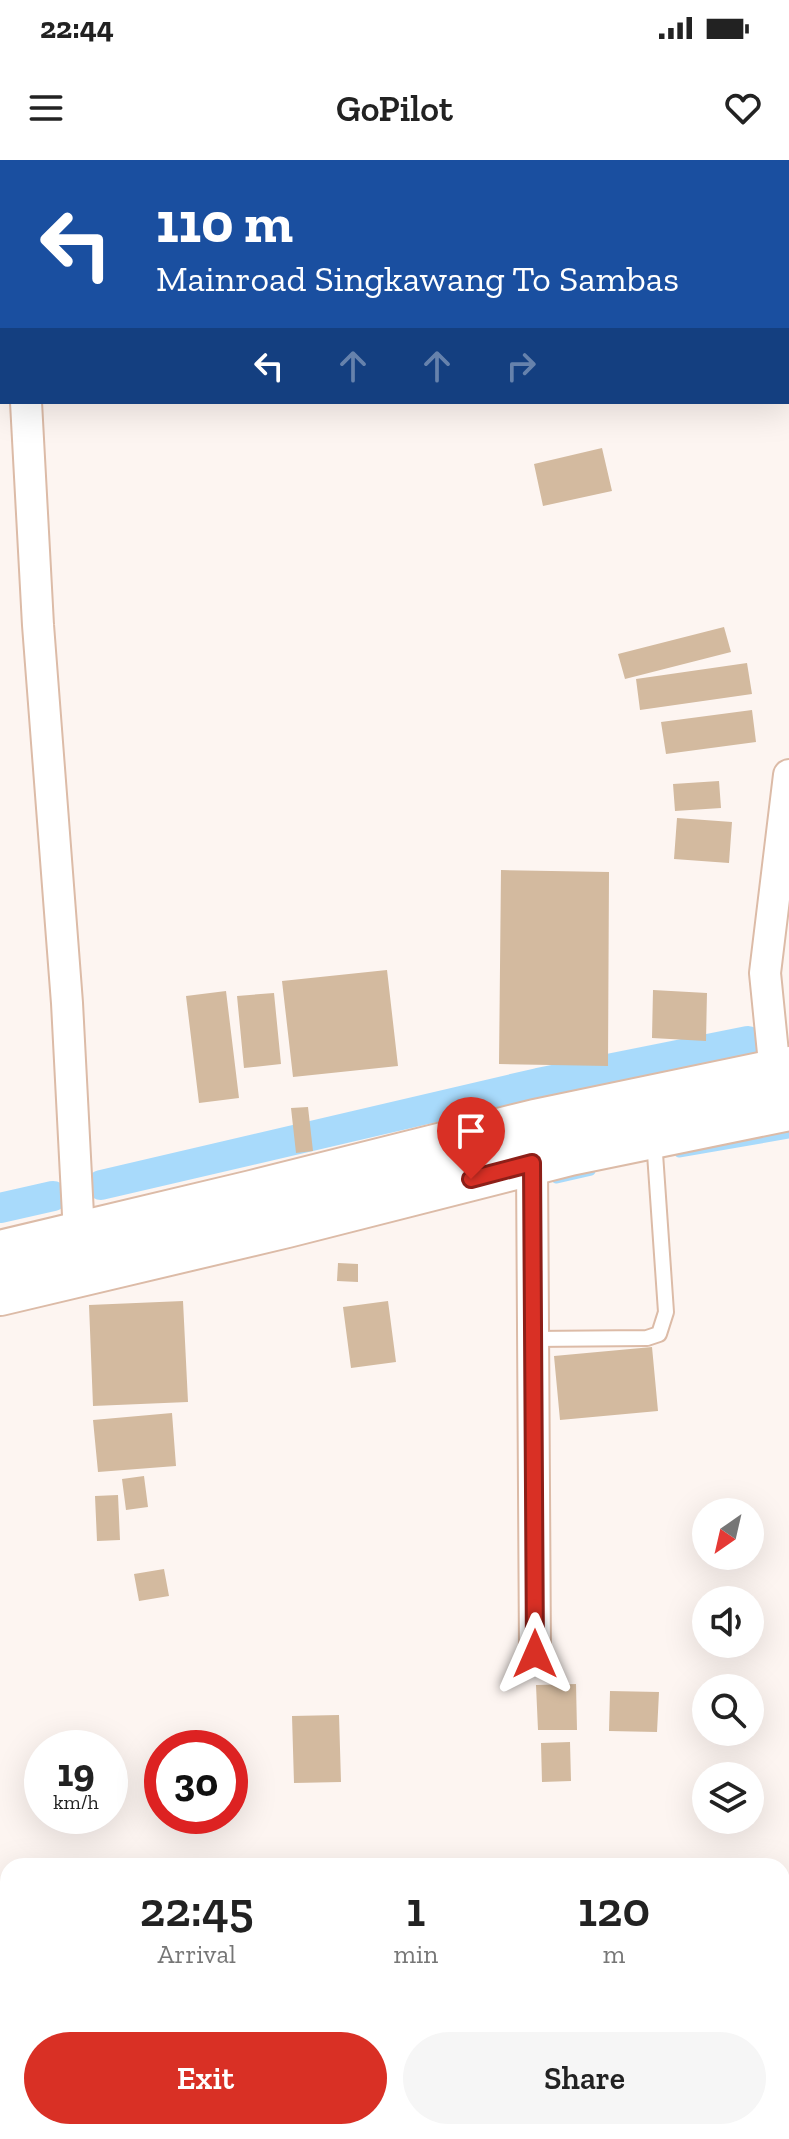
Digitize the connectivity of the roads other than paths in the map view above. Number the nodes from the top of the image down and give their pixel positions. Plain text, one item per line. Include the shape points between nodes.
1 (26, 404) edge
2 (789, 775) edge
3 (784, 1083) edge
4 (654, 1136) junction
5 (532, 1163) junction
6 (79, 1234) junction
7 (0, 1253) edge
8 (0, 1293) edge
9 (533, 1339) junction
10 (535, 1654) dead end

1 - 6 street
2 - 3 street via 765,973
3 - 4 highway
3 - 6 highway via 535,1122
4 - 5 highway
4 - 9 lane via 666,1312 659,1334
5 - 8 highway
5 - 9 street
6 - 7 highway
9 - 10 street

